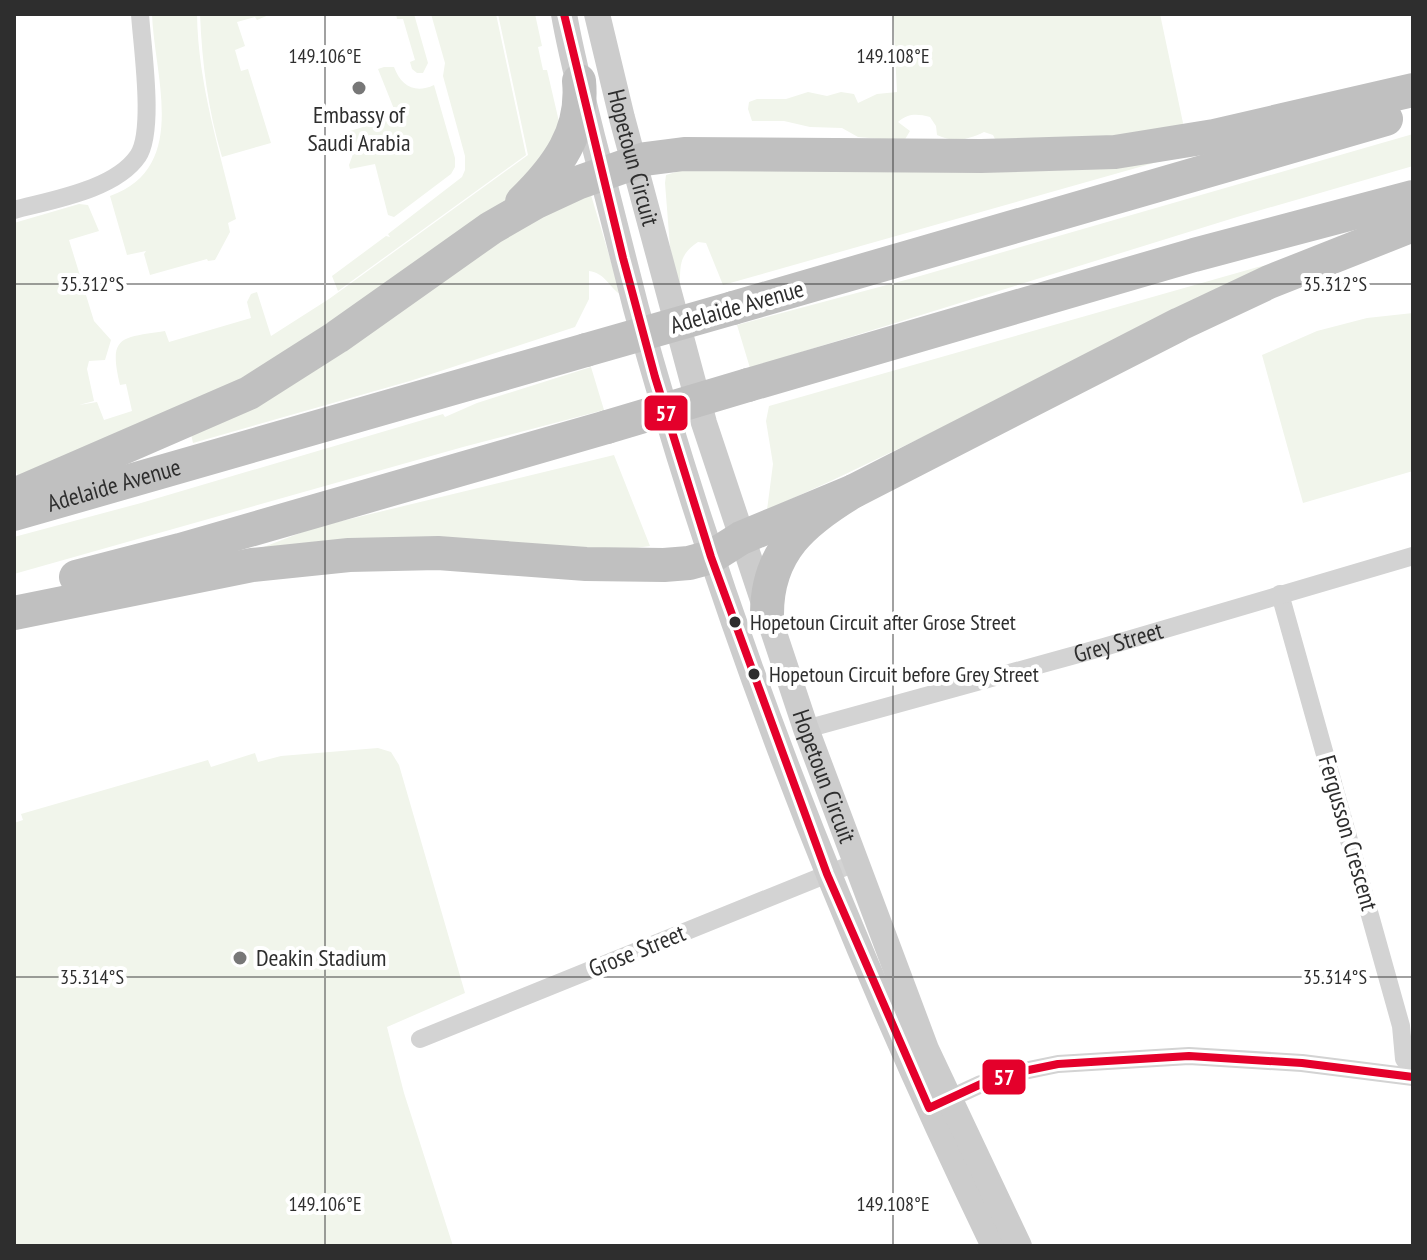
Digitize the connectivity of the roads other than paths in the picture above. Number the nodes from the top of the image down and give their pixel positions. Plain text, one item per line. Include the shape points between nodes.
1 (140, 14) edge
2 (564, 14) edge
3 (597, 14) edge
4 (579, 81) junction
5 (1413, 90) edge
6 (1413, 111) edge
7 (634, 163) junction
8 (602, 174) junction
9 (1413, 197) edge
10 (14, 210) edge
11 (1413, 225) edge
12 (491, 228) junction
13 (854, 491) junction
14 (14, 495) edge
15 (14, 514) edge
16 (741, 538) junction
17 (1413, 556) edge
18 (711, 557) junction
19 (14, 594) edge
20 (1280, 594) junction
21 (14, 613) edge
22 (767, 614) junction
23 (806, 729) junction
24 (776, 738) junction
25 (855, 863) junction
26 (827, 874) junction
27 (420, 1039) dead end
28 (1413, 1070) edge
29 (1413, 1077) edge
30 (939, 1104) junction
31 (994, 1246) edge
32 (1019, 1246) edge

1 - 10 street via 146,131 138,155 119,175 96,186
2 - 4 main road, Hopetoun Circuit
3 - 7 main road, Hopetoun Circuit
4 - 8 main road, Hopetoun Circuit
4 - 12 highway via 580,112 567,147 543,181
5 - 7 highway via 1214,136 1115,152 684,154
6 - 15 highway, Adelaide Avenue, bridge
7 - 8 highway
7 - 16 main road, Hopetoun Circuit via 704,423
8 - 12 highway
8 - 18 main road, Hopetoun Circuit via 655,377
9 - 19 highway, bridge
11 - 13 highway via 1180,324
12 - 14 highway via 249,393
13 - 16 highway
13 - 22 highway via 808,521 789,543 772,577
16 - 18 highway
16 - 22 main road, Hopetoun Circuit
17 - 20 street, Grey Street
18 - 21 highway via 648,565 438,553 337,555 222,571
18 - 24 main road, Hopetoun Circuit
20 - 23 street, Grey Street
20 - 28 street, Fergusson Crescent via 1401,1026 1404,1059
22 - 23 main road, Hopetoun Circuit
23 - 24 main road, Grey Street
23 - 25 main road, Hopetoun Circuit
24 - 26 main road, Hopetoun Circuit
25 - 26 street, Grose Street
25 - 30 main road, Hopetoun Circuit via 926,1049
26 - 27 street, Grose Street
26 - 30 main road, Hopetoun Circuit
29 - 30 street via 1189,1056 1058,1064 981,1084
30 - 31 main road, Hopetoun Circuit
30 - 32 main road, Hopetoun Circuit

